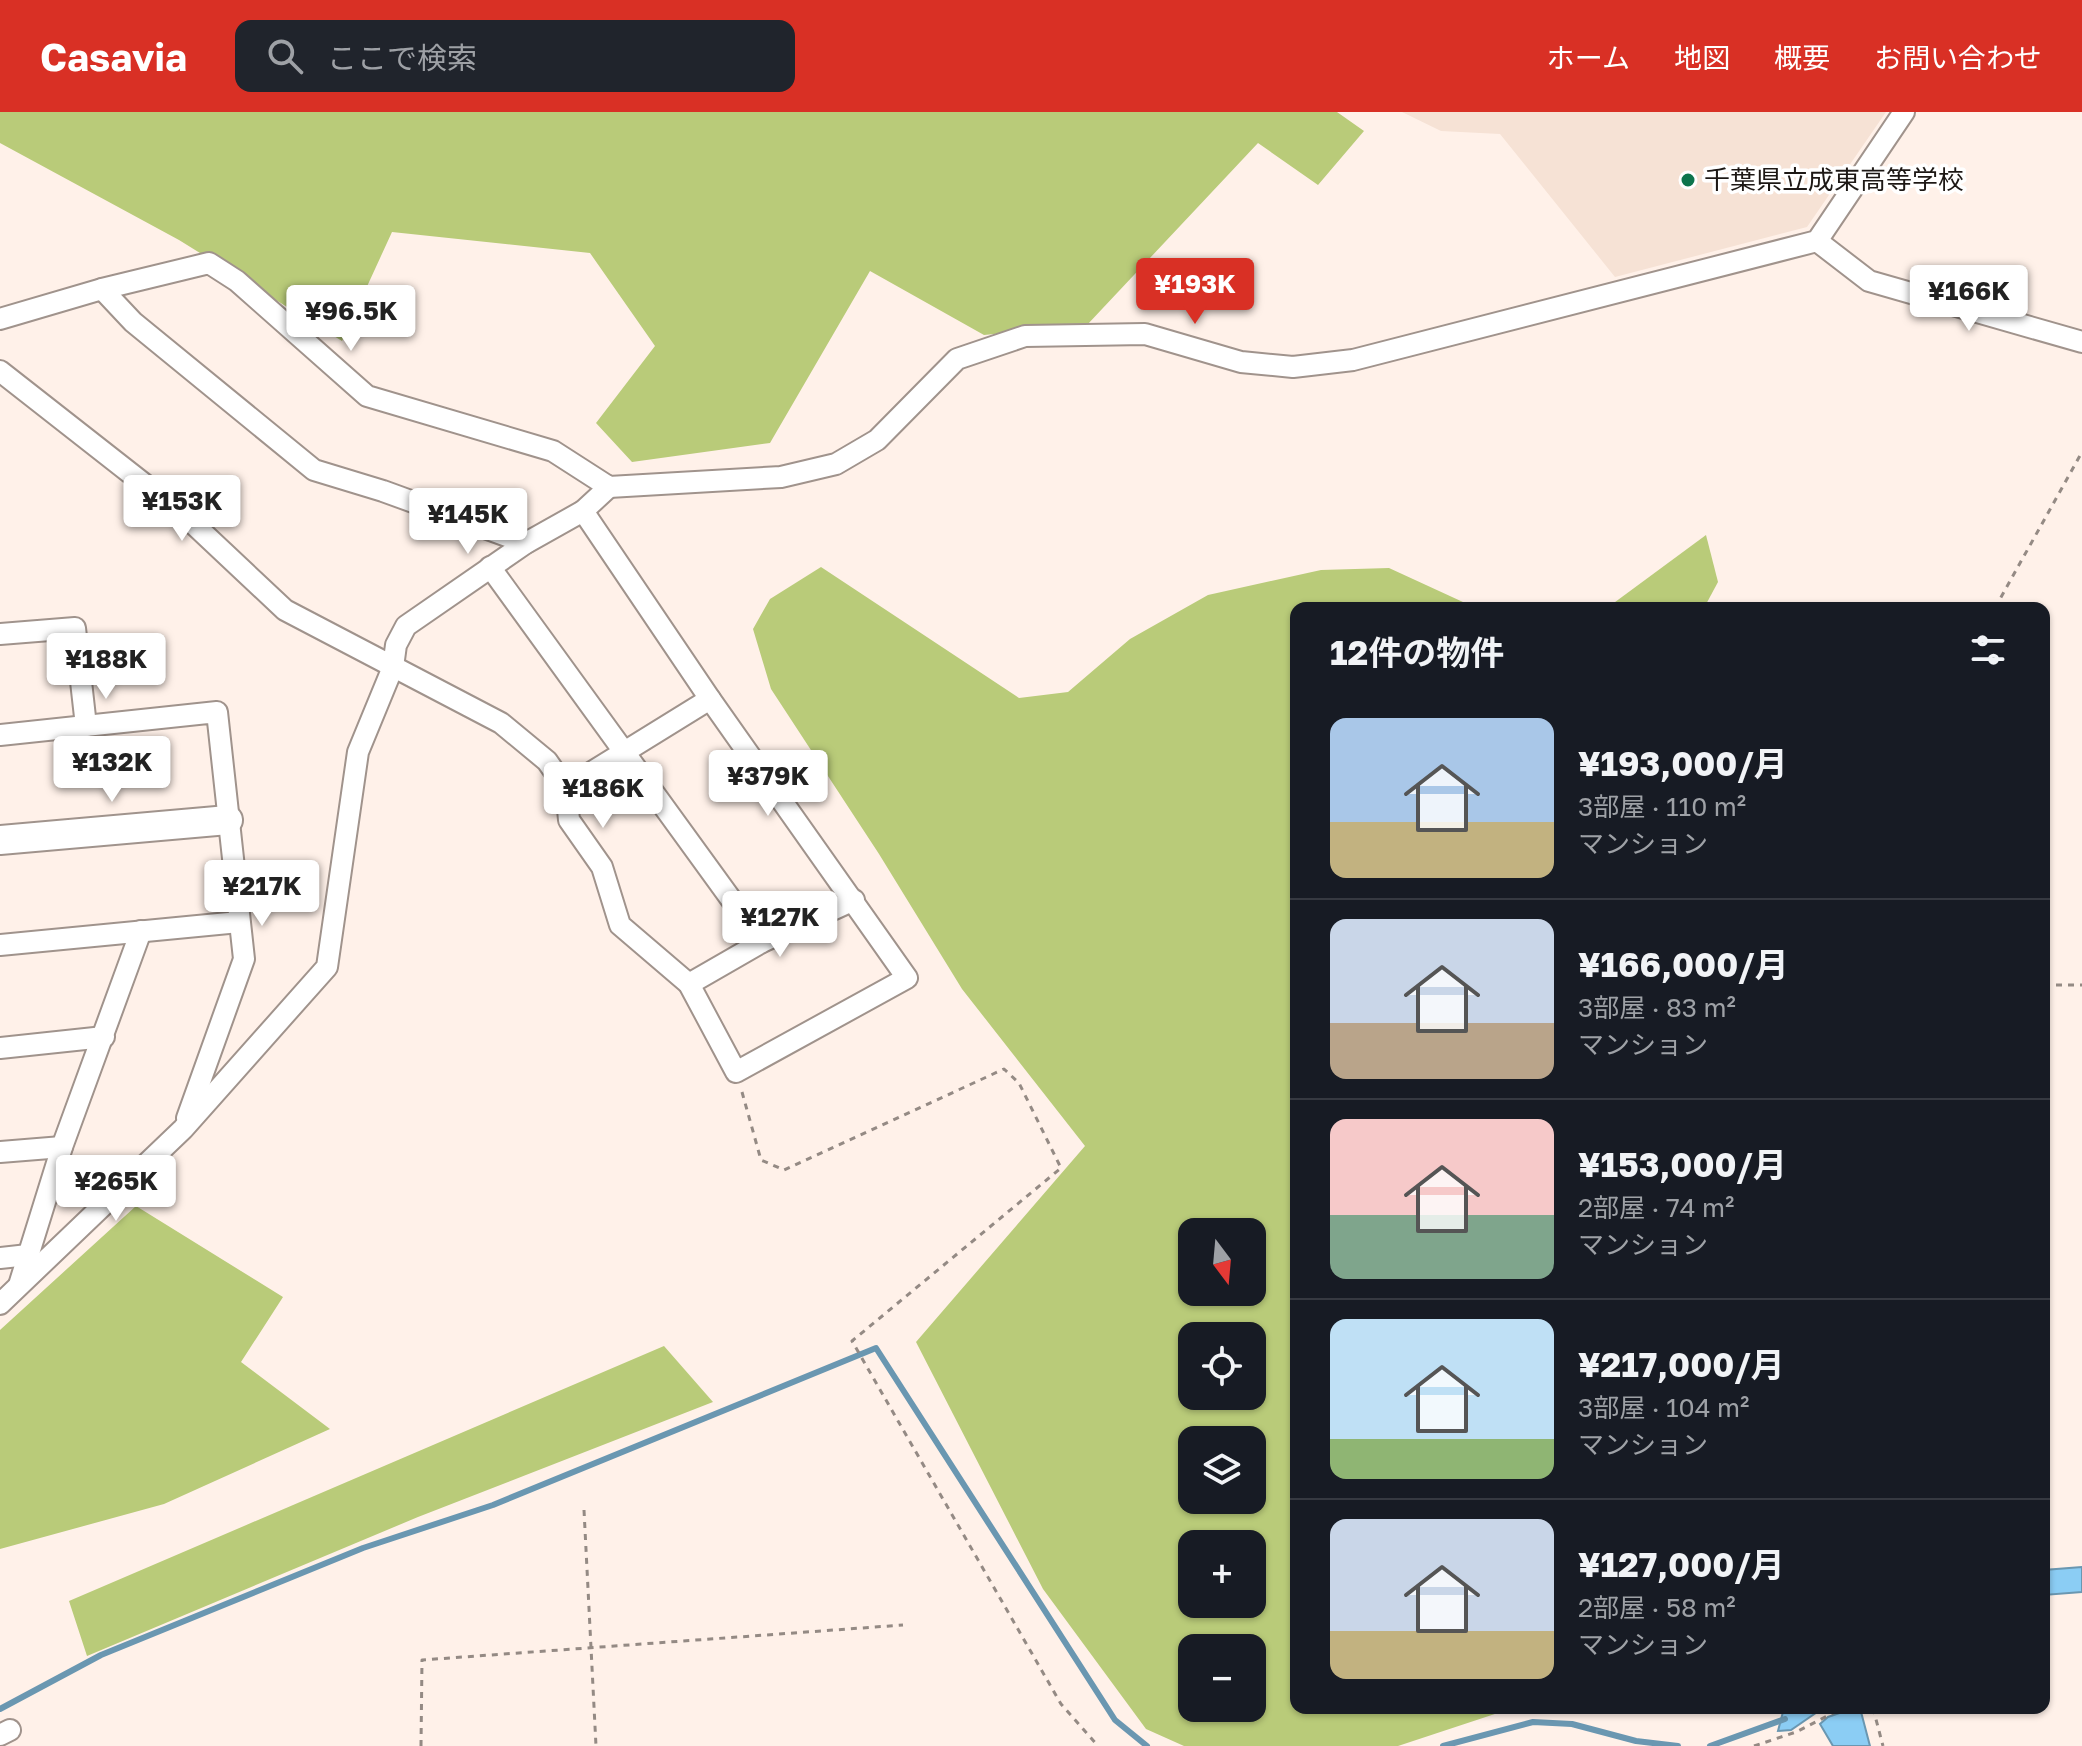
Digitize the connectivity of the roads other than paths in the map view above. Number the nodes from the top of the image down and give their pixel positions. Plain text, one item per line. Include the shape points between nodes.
1 (1904, 112) edge
2 (1817, 241) junction
3 (102, 289) junction
4 (0, 319) edge
5 (2082, 342) edge
6 (0, 371) edge
7 (609, 487) junction
8 (583, 511) junction
9 (526, 543) junction
10 (490, 567) junction
11 (0, 634) edge
12 (393, 667) junction
13 (710, 699) junction
14 (86, 726) junction
15 (0, 735) edge
16 (625, 753) junction
17 (566, 788) junction
18 (228, 820) junction
19 (0, 840) edge
20 (854, 900) junction
21 (239, 922) junction
22 (141, 931) junction
23 (762, 942) junction
24 (0, 945) edge
25 (689, 984) junction
26 (104, 1037) junction
27 (0, 1048) edge
28 (183, 1129) junction
29 (62, 1147) junction
30 (0, 1152) edge
31 (28, 1255) junction
32 (0, 1258) edge
33 (19, 1286) junction
34 (0, 1304) edge

1 - 2 street
2 - 5 street via 1869,281
2 - 7 street via 1353,360 1293,367 1241,362 1145,334 1025,336 957,359 877,440 836,464 781,477
3 - 4 street
3 - 7 street via 209,263 237,281 367,396 553,451
3 - 9 street via 133,322 314,470
6 - 12 street via 185,516 285,610
7 - 8 street
8 - 9 street
8 - 13 street
9 - 10 street
10 - 12 street via 406,626
10 - 16 street
11 - 14 street via 75,628
12 - 17 street via 501,723 547,761
12 - 28 street via 358,752 327,967
13 - 16 street
13 - 20 street
14 - 15 street
14 - 18 street via 217,712
16 - 17 street
16 - 23 street
17 - 25 street via 569,820 602,867 620,925
18 - 19 street
18 - 21 street
20 - 23 street
20 - 25 street via 907,978 736,1072
21 - 22 street
21 - 28 street via 244,959
22 - 24 street
22 - 26 street
23 - 25 street
26 - 27 street
26 - 29 street
28 - 33 street
29 - 30 street
29 - 31 street
31 - 32 street
31 - 33 street
33 - 34 street

